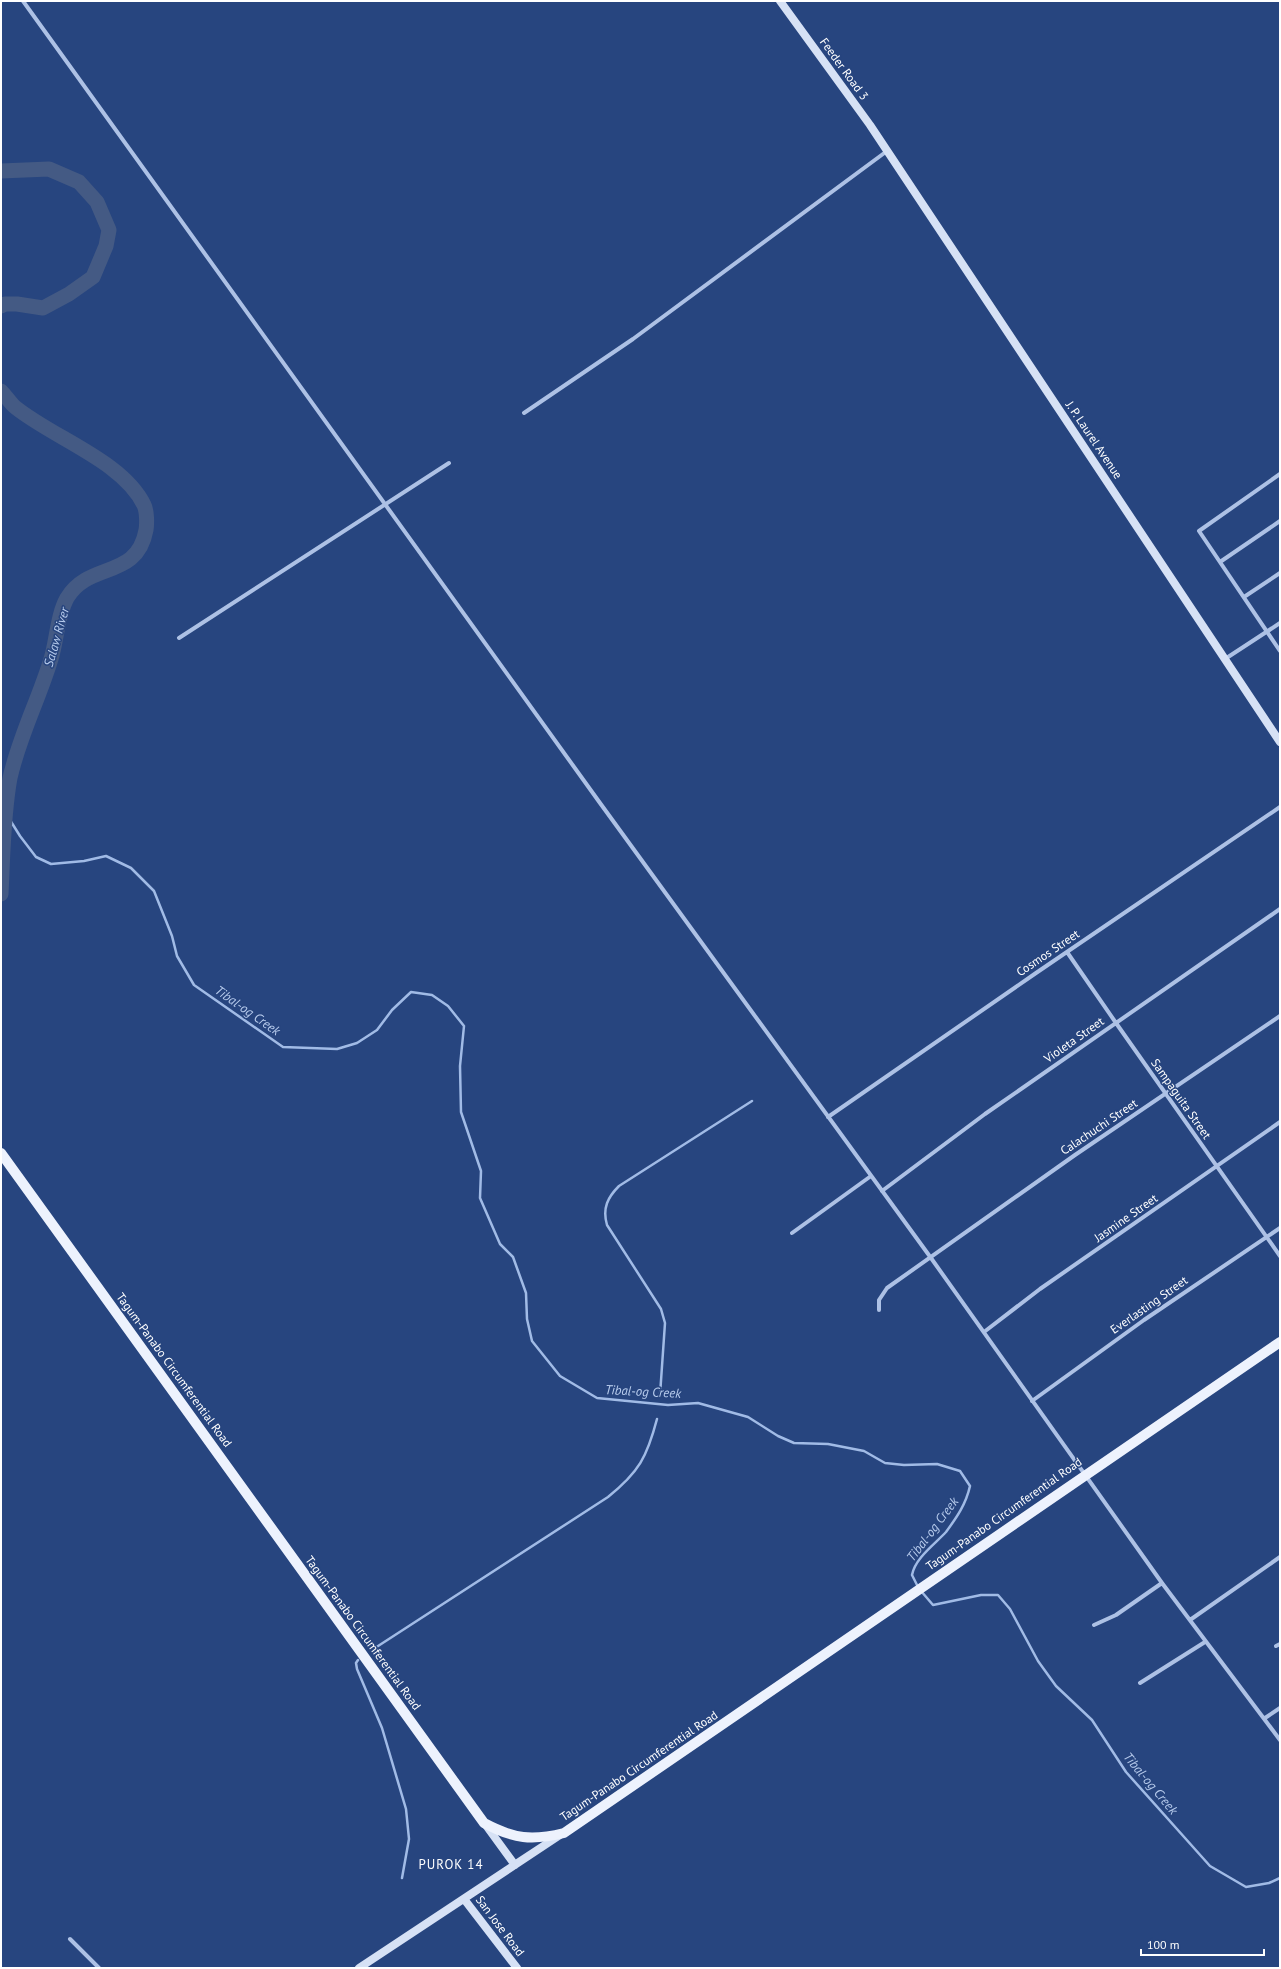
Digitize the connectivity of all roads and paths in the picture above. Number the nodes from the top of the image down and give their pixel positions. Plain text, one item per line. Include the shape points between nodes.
1 (24, 1) edge
2 (780, 1) edge
3 (888, 151) junction
4 (524, 413) dead end
5 (449, 463) dead end
6 (1280, 474) edge
7 (386, 503) junction
8 (1280, 521) edge
9 (1220, 562) junction
10 (1280, 573) edge
11 (1244, 597) junction
12 (1280, 623) edge
13 (1267, 632) junction
14 (179, 638) dead end
15 (1280, 651) edge
16 (1225, 659) junction
17 (1280, 742) edge
18 (1280, 807) edge
19 (1280, 909) edge
20 (1068, 952) junction
21 (1280, 1016) edge
22 (1116, 1024) junction
23 (1166, 1094) junction
24 (828, 1117) junction
25 (1280, 1122) edge
26 (1, 1153) edge
27 (1217, 1165) junction
28 (871, 1176) junction
29 (882, 1191) junction
30 (1280, 1228) edge
31 (792, 1233) dead end
32 (1267, 1237) junction
33 (1280, 1256) edge
34 (931, 1258) junction
35 (879, 1310) dead end
36 (984, 1332) junction
37 (1280, 1342) edge
38 (1032, 1401) junction
39 (1085, 1474) junction
40 (1280, 1557) edge
41 (1162, 1583) junction
42 (1190, 1620) junction
43 (1094, 1625) dead end
44 (1205, 1642) junction
45 (1140, 1683) dead end
46 (1280, 1708) edge
47 (1265, 1718) junction
48 (1280, 1740) edge
49 (484, 1823) junction
50 (564, 1833) junction
51 (515, 1865) junction
52 (464, 1899) junction
53 (70, 1939) dead end
54 (99, 1968) edge
55 (359, 1968) edge
56 (516, 1968) edge

1 - 7 street
2 - 3 street, Feeder Road 3
3 - 4 street via 632,339
3 - 16 street, J. P. Laurel Avenue
5 - 7 street
6 - 9 street via 1199,531
7 - 14 street
7 - 24 street
8 - 9 street
9 - 11 street
10 - 11 street
11 - 13 street
12 - 13 street
13 - 15 street
13 - 16 street
16 - 17 street, J. P. Laurel Avenue
18 - 20 street, Cosmos Street
19 - 22 street, Violeta Street
20 - 22 street, Sampaguita Street
20 - 24 street, Cosmos Street
21 - 23 street, Calachuchi Street
22 - 23 street, Sampaguita Street
22 - 29 street, Violeta Street via 985,1114
23 - 27 street, Sampaguita Street
23 - 34 street, Calachuchi Street via 1075,1155
24 - 28 street
25 - 27 street, Jasmine Street
26 - 49 main road, Tagum-Panabo Circumferential Road
27 - 32 street, Sampaguita Street
27 - 36 street, Jasmine Street via 1040,1289
28 - 29 street
28 - 31 street
29 - 34 street
30 - 32 street, Everlasting Street
32 - 33 street, Sampaguita Street
32 - 38 street, Everlasting Street via 1144,1320
34 - 35 street, Calachuchi Street via 887,1288 879,1300
34 - 36 street
36 - 38 street
37 - 39 main road, Tagum-Panabo Circumferential Road
38 - 39 street
39 - 41 street
39 - 50 main road, Tagum-Panabo Circumferential Road
40 - 42 street
41 - 42 street
41 - 43 street via 1116,1615
42 - 44 street
44 - 45 street
44 - 47 street
46 - 47 street
47 - 48 street
49 - 50 main road, Tagum-Panabo Circumferential Road via 510,1835 524,1838
49 - 51 street
50 - 51 street
51 - 52 street
52 - 55 street
52 - 56 street, San Jose Road
53 - 54 street

